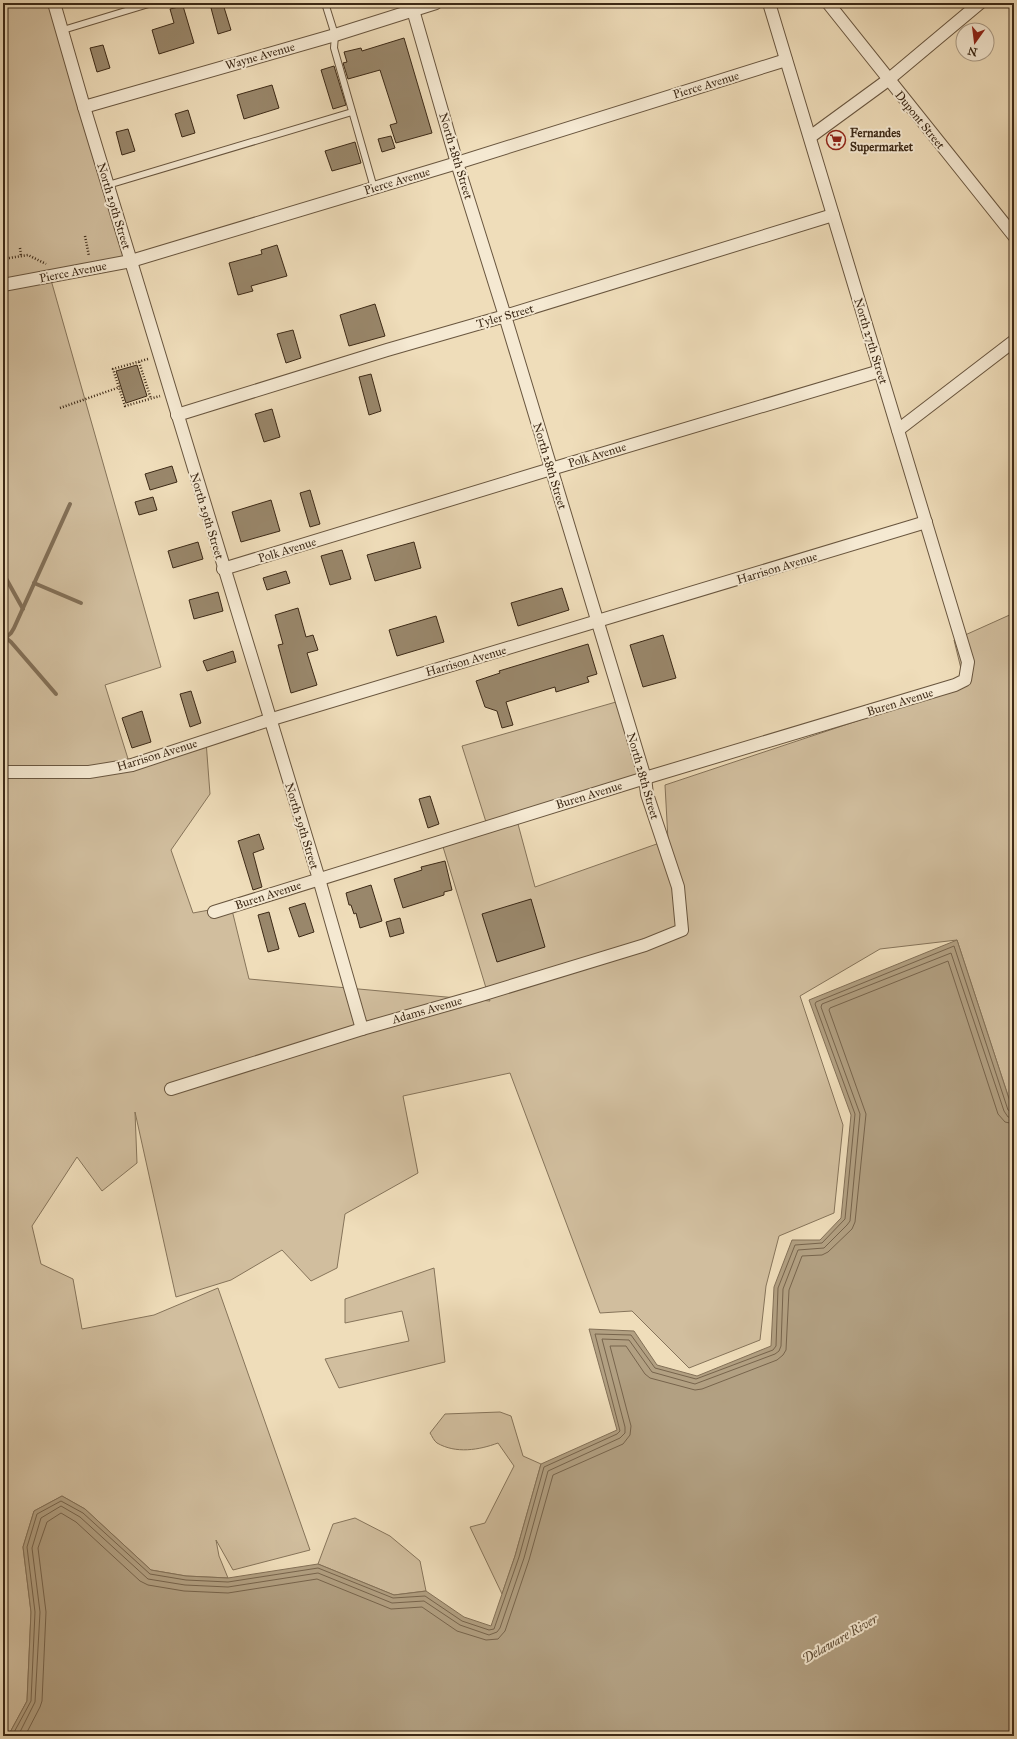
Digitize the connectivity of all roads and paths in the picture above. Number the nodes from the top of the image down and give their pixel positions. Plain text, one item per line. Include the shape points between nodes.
1 (54, 3) edge
2 (152, 3) edge
3 (325, 3) edge
4 (436, 3) edge
5 (769, 3) edge
6 (828, 3) edge
7 (980, 3) edge
8 (412, 6) edge
9 (63, 30) junction
10 (335, 35) junction
11 (786, 60) junction
12 (888, 80) junction
13 (84, 107) junction
14 (352, 112) junction
15 (810, 137) junction
16 (457, 162) junction
17 (108, 185) junction
18 (374, 188) junction
19 (833, 215) junction
20 (85, 236) dead end
21 (1014, 236) edge
22 (20, 248) dead end
23 (21, 256) junction
24 (82, 258) dead end
25 (3, 259) edge
26 (131, 261) junction
27 (49, 265) dead end
28 (3, 284) edge
29 (505, 316) junction
30 (1014, 341) edge
31 (150, 358) dead end
32 (139, 362) junction
33 (880, 371) junction
34 (120, 387) junction
35 (158, 388) dead end
36 (160, 396) junction
37 (151, 398) junction
38 (60, 408) dead end
39 (175, 410) junction
40 (898, 430) junction
41 (551, 469) junction
42 (926, 522) junction
43 (223, 570) junction
44 (597, 622) junction
45 (964, 680) joint
46 (269, 720) junction
47 (3, 772) edge
48 (645, 778) junction
49 (319, 879) junction
50 (214, 912) dead end
51 (682, 930) joint
52 (362, 1029) junction
53 (171, 1089) dead end

1 - 9 street, North 29th Street
2 - 9 lane
3 - 10 lane
4 - 8 street, Wayne Avenue
5 - 11 street, North 27th Street
6 - 12 street, Dupont Street
7 - 12 street
8 - 10 street, Wayne Avenue
8 - 16 street, North 28th Street
9 - 13 street, North 29th Street
10 - 13 street, Wayne Avenue
10 - 14 lane via 334,48
11 - 15 street, North 27th Street
11 - 16 street, Pierce Avenue
12 - 15 street
12 - 21 street, Dupont Street
13 - 17 street, North 29th Street
14 - 17 lane
14 - 18 lane
15 - 19 street, North 27th Street
16 - 18 street, Pierce Avenue
16 - 29 street, North 28th Street
17 - 26 street, North 29th Street
18 - 26 street, Pierce Avenue
19 - 29 street, Tyler Street
19 - 33 street, North 27th Street
20 - 24 path via 89,257
22 - 23 path
23 - 25 path
23 - 27 path via 28,255
26 - 28 street, Pierce Avenue
26 - 39 street, North 29th Street
29 - 39 street, Tyler Street
29 - 41 street, North 28th Street
30 - 40 street
31 - 32 path
32 - 34 path via 113,369
32 - 37 path
33 - 40 street, North 27th Street
33 - 41 street, Polk Avenue
34 - 37 path via 125,406
34 - 38 path
35 - 36 path
36 - 37 path
36 - 39 path via 165,405
39 - 43 street, North 29th Street
40 - 42 street, North 27th Street
41 - 43 street, Polk Avenue
41 - 44 street, North 28th Street
42 - 44 street, Harrison Avenue
42 - 45 street, North 27th Street via 968,662
43 - 46 street, North 29th Street
44 - 46 street, Harrison Avenue
44 - 48 street, North 28th Street
45 - 48 street, Buren Avenue via 955,685
46 - 47 street, Harrison Avenue via 132,765 69,773
46 - 49 street, North 29th Street
48 - 49 street, Buren Avenue
48 - 51 street, North 28th Street via 647,794 678,887
49 - 50 street, Buren Avenue
49 - 52 street, North 29th Street
51 - 52 street, Adams Avenue via 645,945
52 - 53 street, Adams Avenue

